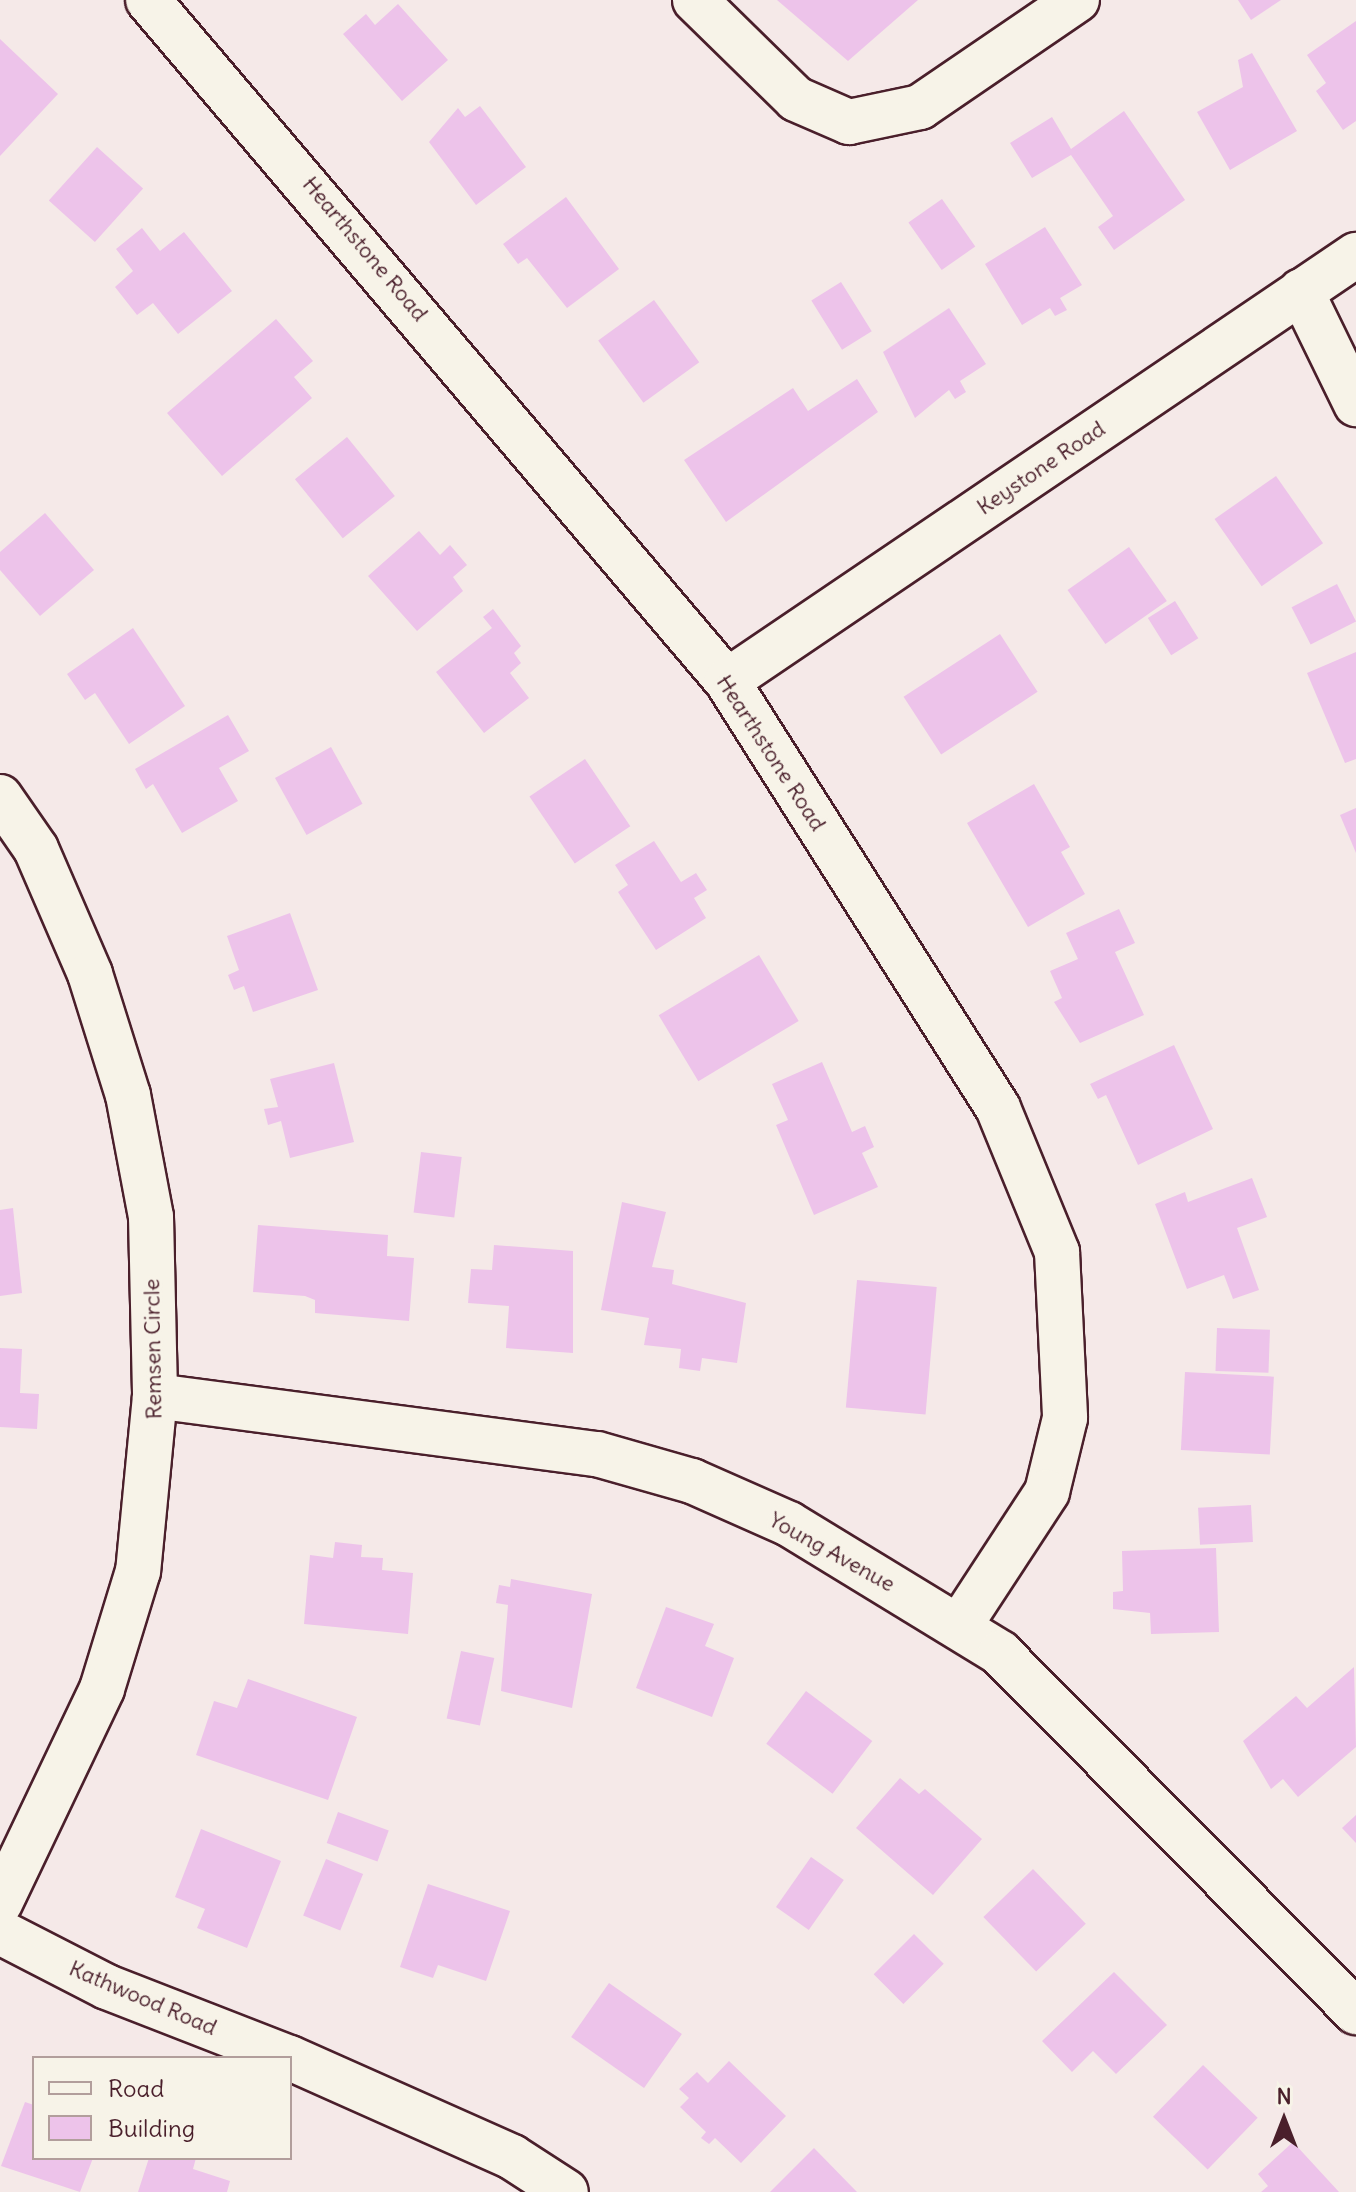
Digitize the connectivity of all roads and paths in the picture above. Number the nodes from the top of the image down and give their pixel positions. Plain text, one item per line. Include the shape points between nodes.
1 (148, 0) edge
2 (695, 0) edge
3 (1077, 0) edge
4 (1356, 255) edge
5 (1301, 291) junction
6 (1356, 404) edge
7 (727, 681) junction
8 (0, 797) edge
9 (155, 1396) junction
10 (960, 1625) junction
11 (0, 1903) edge
12 (0, 1932) edge
13 (1356, 2012) edge
14 (285, 2056) edge
15 (292, 2059) edge
16 (566, 2192) edge

1 - 7 street, Hearthstone Road
2 - 3 street via 796,99 849,122 920,107
4 - 5 street, Keystone Road
5 - 6 street
5 - 7 street, Keystone Road
7 - 10 street, Hearthstone Road via 998,1108 1057,1252 1065,1418 1047,1492
8 - 9 street, Remsen Circle via 36,849 72,932 128,1095 151,1217
9 - 10 street, Young Avenue via 611,1458 692,1481 789,1524
9 - 11 street, Remsen Circle via 138,1571 107,1674
10 - 13 street, Young Avenue via 1000,1653
12 - 14 street, Kathwood Road via 107,1987
15 - 16 street, Kathwood Road via 512,2157

